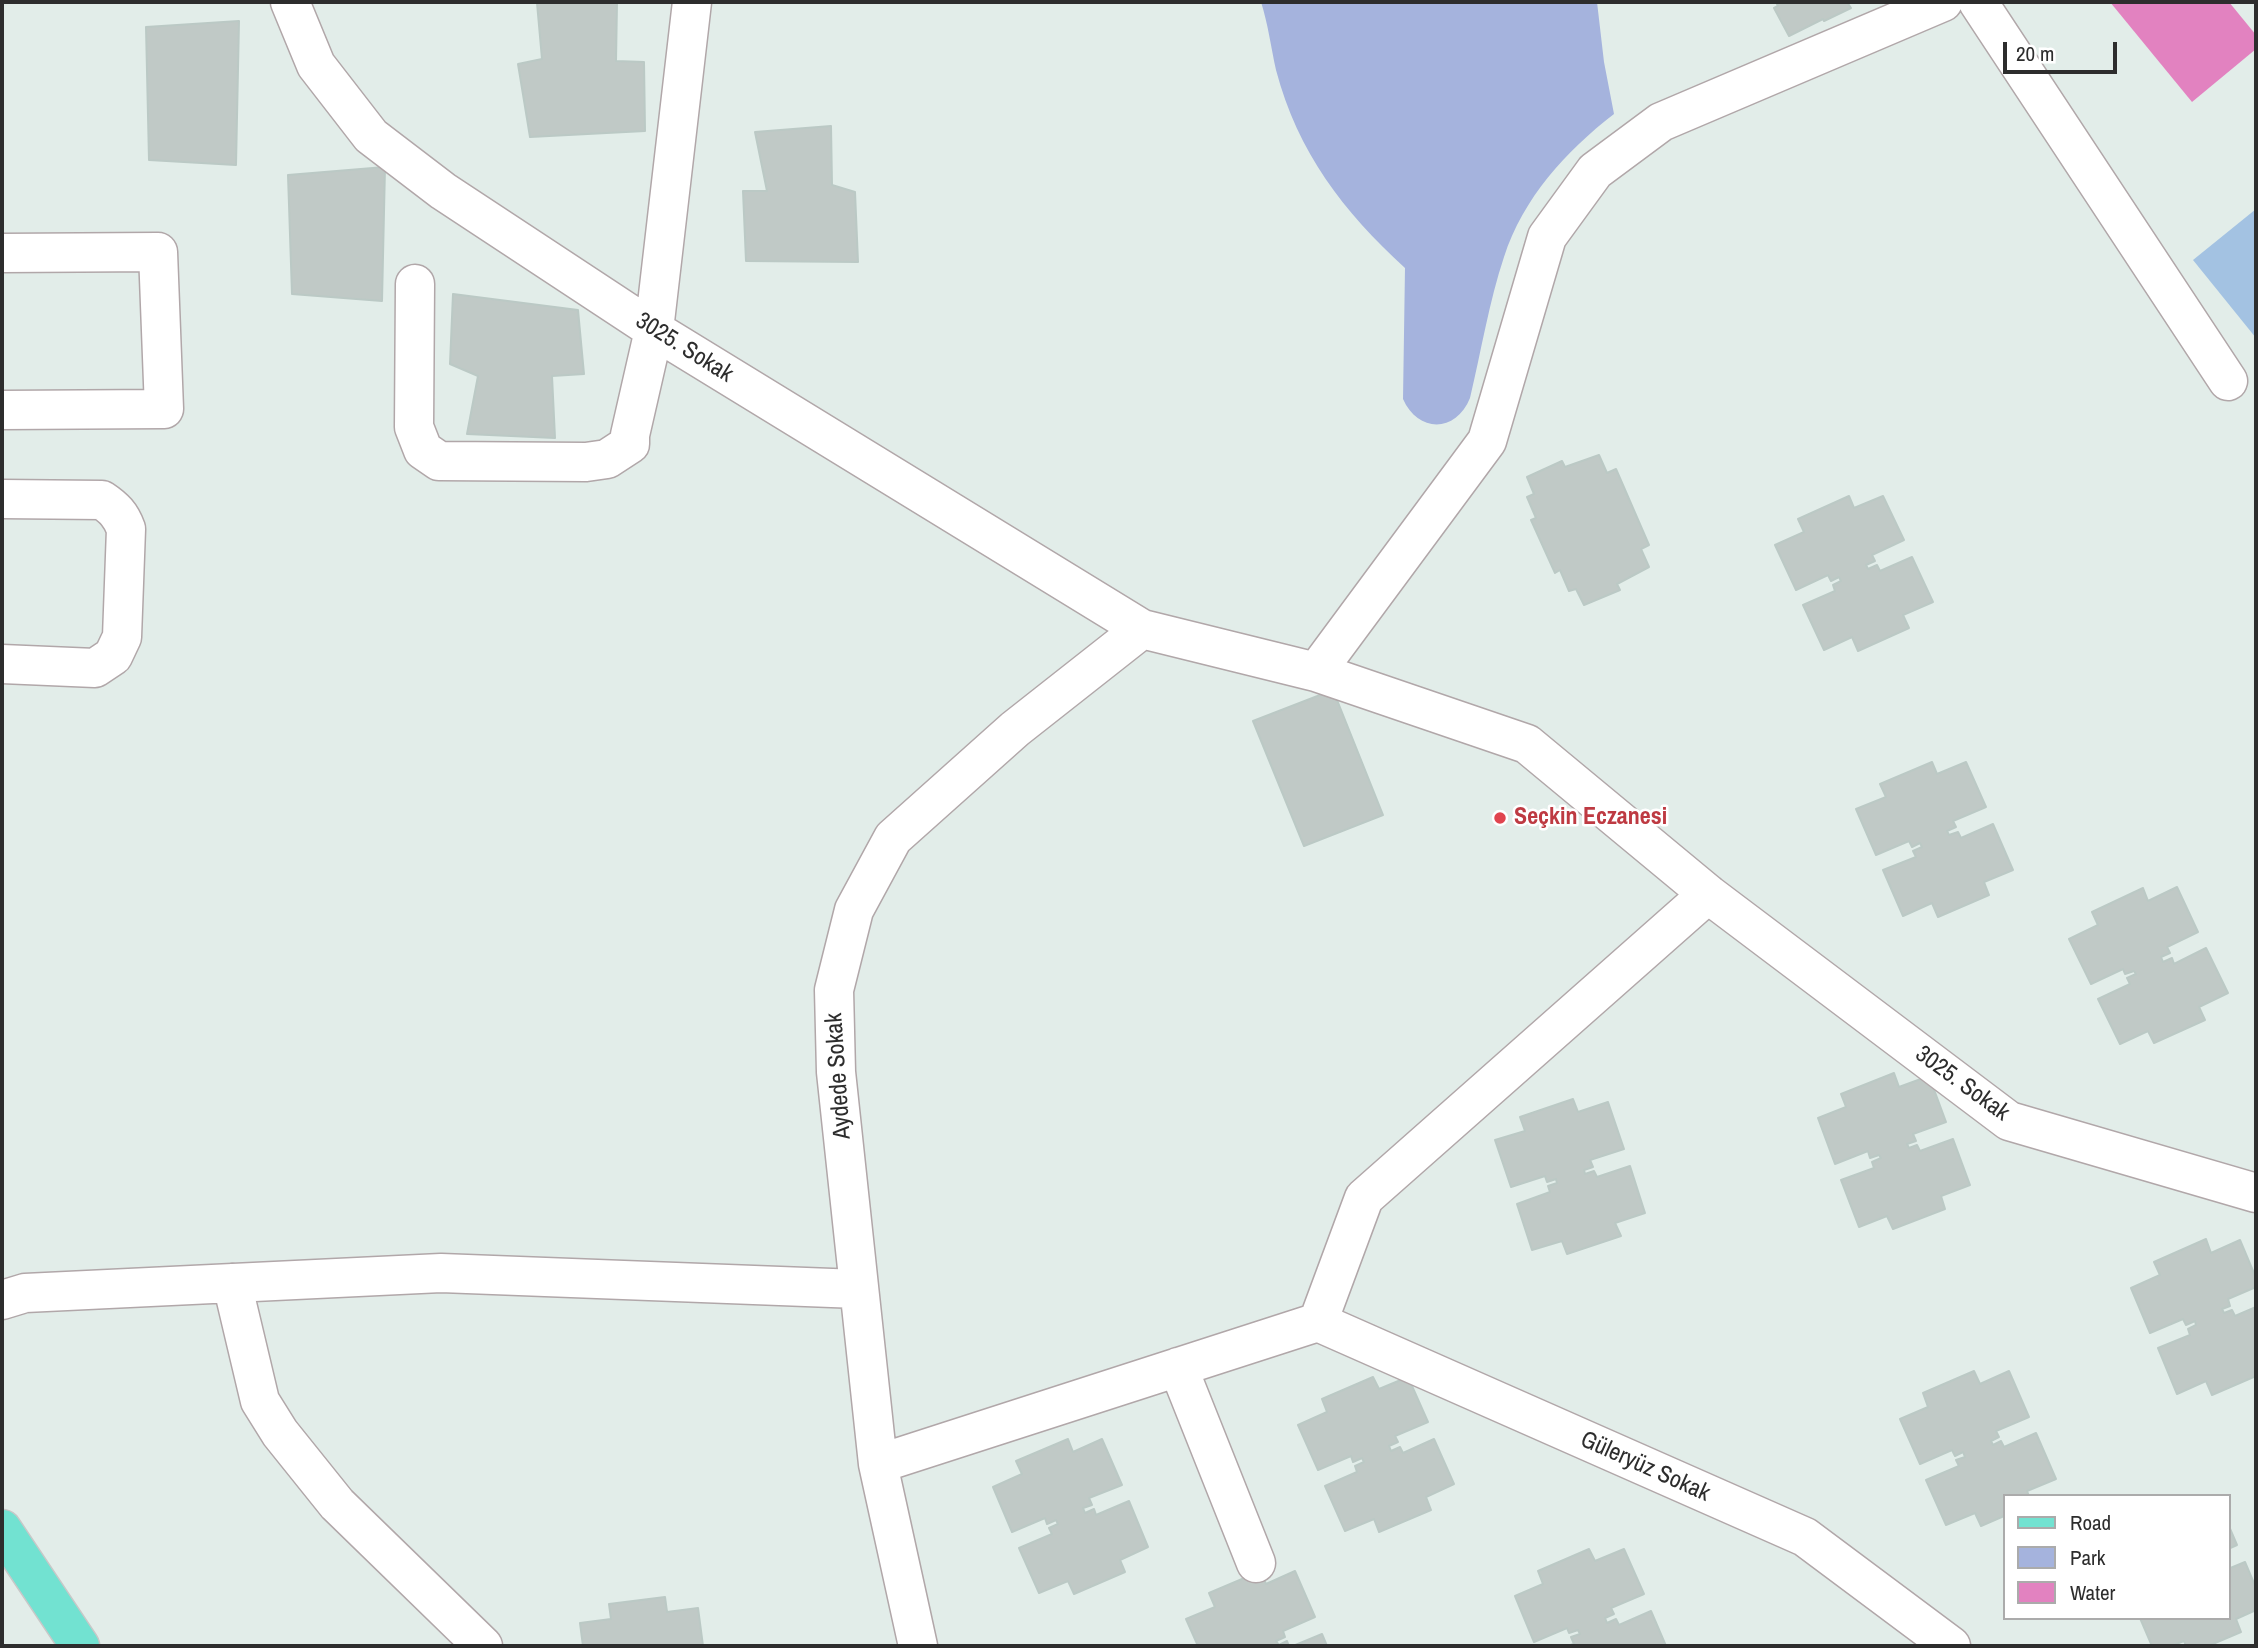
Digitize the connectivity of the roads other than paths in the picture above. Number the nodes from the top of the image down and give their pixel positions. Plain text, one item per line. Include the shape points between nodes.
1 (293, 2) edge
2 (692, 2) edge
3 (1943, 2) edge
4 (1978, 2) edge
5 (2, 253) edge
6 (415, 284) dead end
7 (654, 330) junction
8 (2228, 381) dead end
9 (2, 410) edge
10 (2, 499) edge
11 (1142, 629) junction
12 (2, 664) edge
13 (1317, 672) junction
14 (1708, 894) junction
15 (2256, 1193) edge
16 (232, 1283) junction
17 (858, 1289) junction
18 (2, 1300) edge
19 (1318, 1322) junction
20 (1178, 1367) junction
21 (878, 1464) junction
22 (2, 1529) edge
23 (1256, 1563) dead end
24 (79, 1646) edge
25 (483, 1646) edge
26 (918, 1646) edge
27 (1951, 1646) edge

1 - 7 street, 3025. Sokak via 316,65 371,136 443,191
2 - 7 street
3 - 13 street via 1661,122 1595,171 1547,237 1488,441
4 - 8 street
5 - 9 street via 158,252 164,409
6 - 7 street via 414,427 423,450 439,461 607,459 630,444
7 - 11 street, 3025. Sokak
10 - 12 street via 102,500 114,508 126,529 122,637 113,656 95,668
11 - 13 street, 3025. Sokak
11 - 17 street, Aydede Sokak via 1014,729 893,838 854,910 834,990 836,1072
13 - 14 street, 3025. Sokak via 1527,744
14 - 15 street, 3025. Sokak via 2009,1121
14 - 19 street via 1364,1198
16 - 17 street via 441,1273
16 - 18 street via 25,1293
16 - 25 street via 260,1401 280,1433 337,1504
17 - 21 street, Aydede Sokak
19 - 20 street
19 - 27 street, Güleryüz Sokak via 1805,1537
20 - 21 street
20 - 23 street
21 - 26 street, Aydede Sokak
22 - 24 main road

